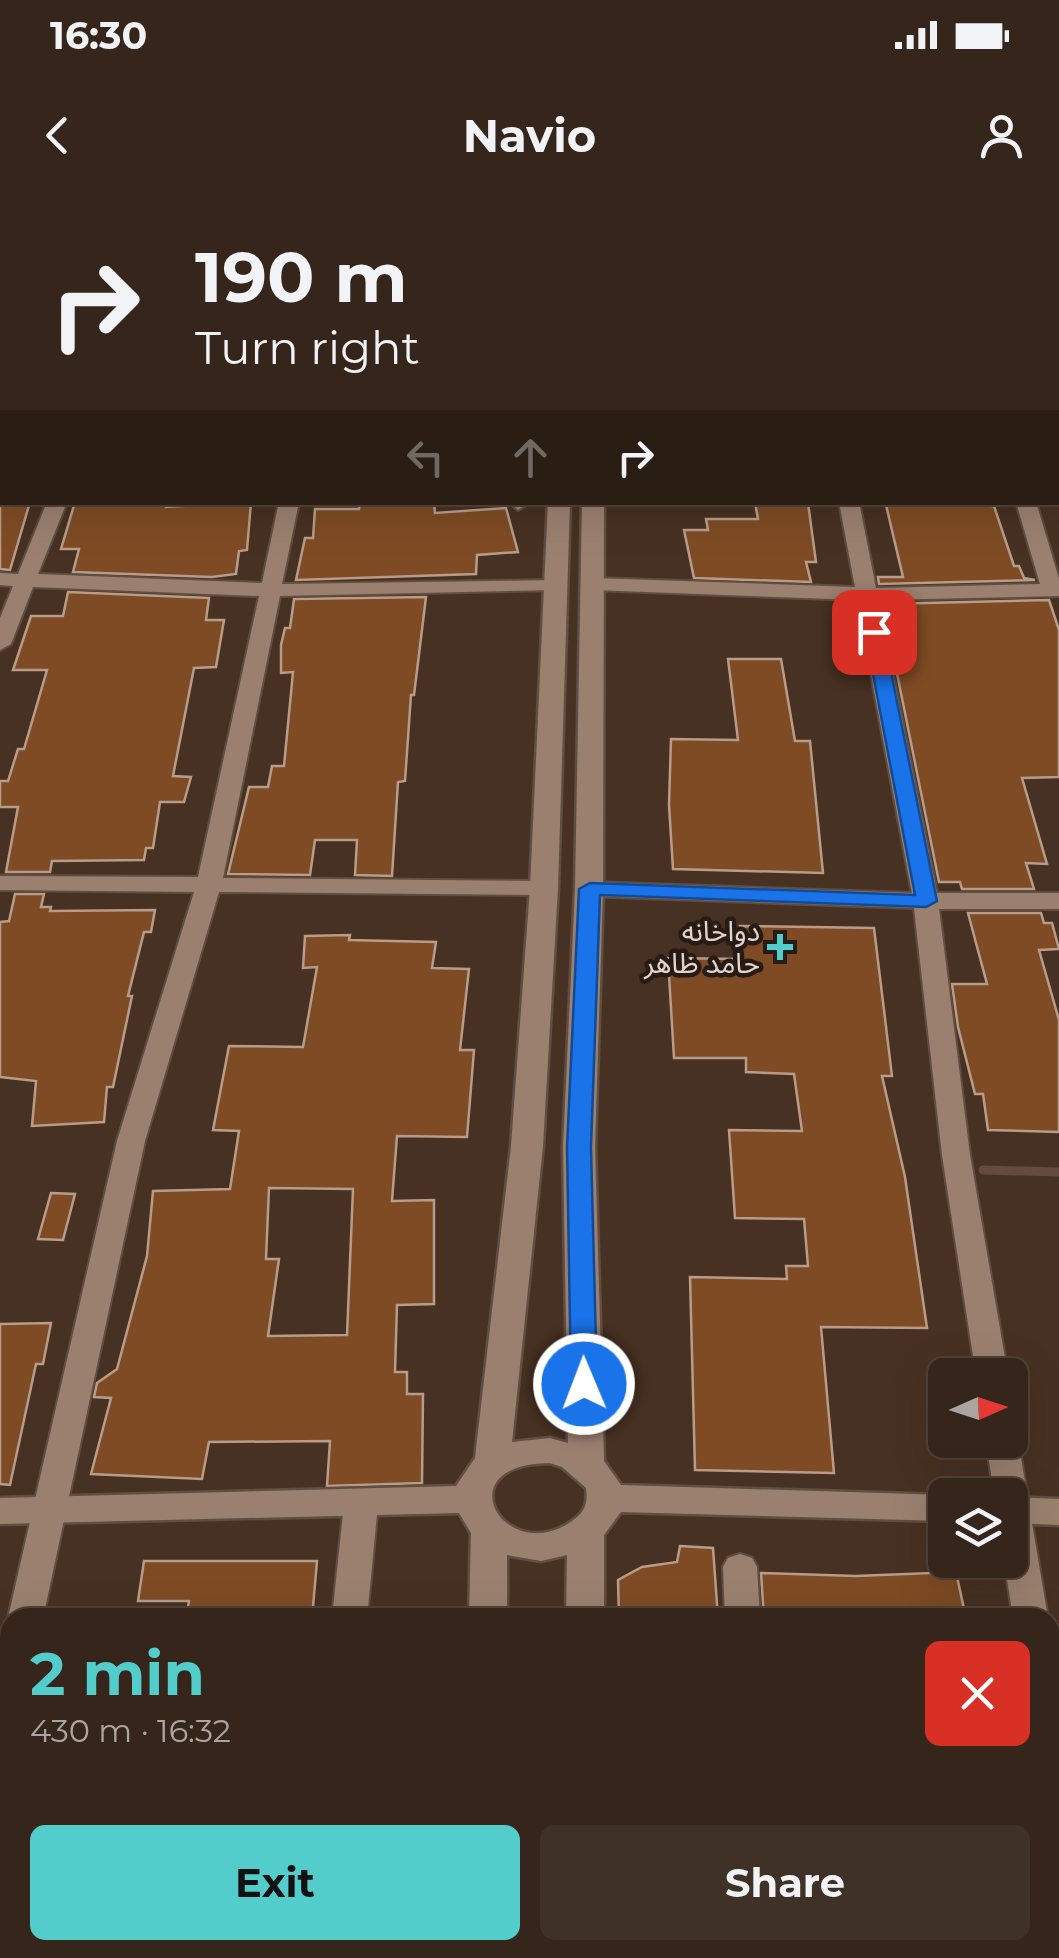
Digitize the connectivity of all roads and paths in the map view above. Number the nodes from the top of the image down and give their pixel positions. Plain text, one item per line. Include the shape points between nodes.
1 (56, 505) edge
2 (288, 505) edge
3 (559, 505) edge
4 (593, 505) edge
5 (849, 505) edge
6 (1027, 505) edge
7 (27, 578) junction
8 (0, 579) edge
9 (556, 584) junction
10 (593, 584) junction
11 (269, 590) junction
12 (1056, 590) edge
13 (866, 594) junction
14 (0, 644) edge
15 (0, 883) edge
16 (209, 886) junction
17 (544, 888) junction
18 (590, 889) junction
19 (1059, 900) edge
20 (926, 901) junction
21 (989, 1358) edge
22 (492, 1462) junction
23 (586, 1463) junction
24 (606, 1498) junction
25 (361, 1504) junction
26 (928, 1507) edge
27 (0, 1511) edge
28 (1028, 1511) edge
29 (48, 1512) junction
30 (1059, 1512) edge
31 (480, 1516) junction
32 (586, 1533) junction
33 (740, 1567) dead end
34 (1025, 1578) edge
35 (27, 1608) edge
36 (350, 1608) edge
37 (487, 1608) edge
38 (585, 1608) edge
39 (742, 1608) edge
40 (1030, 1608) edge

1 - 7 street
2 - 11 street
3 - 9 main road
4 - 10 main road
5 - 13 street
6 - 12 street
7 - 8 street
7 - 11 street
7 - 14 street
9 - 11 street
9 - 17 main road
10 - 13 street
10 - 18 main road
11 - 16 street
12 - 13 street
13 - 20 street
15 - 16 street
16 - 17 street
16 - 29 street via 132,1141
17 - 22 main road via 526,1146
18 - 20 street
18 - 23 main road via 579,1147
19 - 20 street
20 - 21 street via 956,1155
22 - 23 main road via 540,1449
22 - 31 main road via 476,1479
23 - 24 main road
24 - 26 main road
24 - 32 main road via 601,1517
25 - 29 main road
25 - 31 main road
25 - 36 street
27 - 29 main road
28 - 30 main road
29 - 35 street
31 - 32 main road via 511,1543 537,1548
31 - 37 main road
32 - 38 main road
33 - 39 street
34 - 40 street

